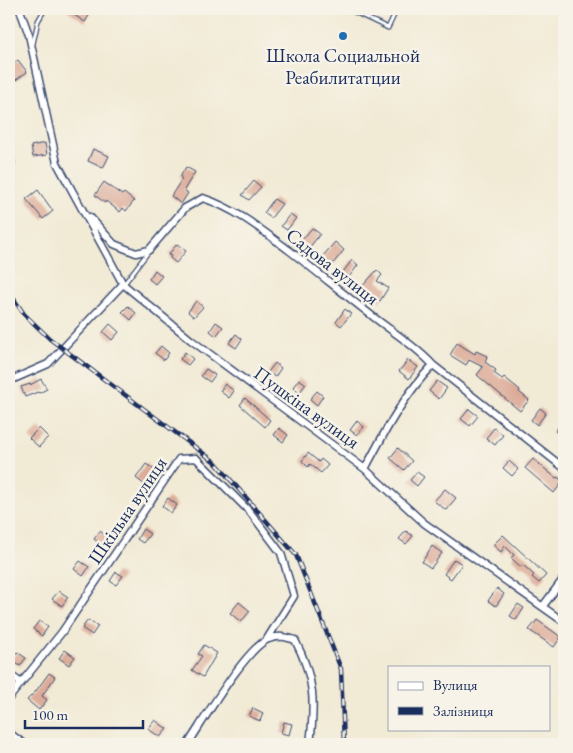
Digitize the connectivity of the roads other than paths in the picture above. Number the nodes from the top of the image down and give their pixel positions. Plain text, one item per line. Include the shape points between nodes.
1 (18, 9) edge
2 (46, 9) edge
3 (348, 9) edge
4 (397, 9) edge
5 (32, 49) junction
6 (82, 209) junction
7 (149, 250) junction
8 (124, 284) junction
9 (433, 364) junction
10 (9, 382) edge
11 (564, 468) edge
12 (365, 469) junction
13 (564, 578) edge
14 (543, 606) junction
15 (564, 622) edge
16 (267, 639) junction
17 (9, 674) edge
18 (22, 683) junction
19 (9, 698) edge
20 (9, 733) edge
21 (24, 744) edge
22 (188, 744) edge
23 (310, 744) edge

1 - 5 street, Пушкіна вулиця
2 - 5 lane via 38,21
3 - 4 lane via 388,28
5 - 6 street, Пушкіна вулиця via 57,162
6 - 7 street via 114,244 136,253
6 - 8 street, Пушкіна вулиця
7 - 8 lane
7 - 9 street, Садова вулиця via 185,208 202,198 220,204 252,222
8 - 10 street via 48,364
8 - 12 street, Пушкіна вулиця via 199,346
9 - 11 street, Садова вулиця
9 - 12 street via 401,404
12 - 14 street, Пушкіна вулиця via 424,523
13 - 14 street
14 - 15 street, Пушкіна вулиця
16 - 18 street, Шкільна вулиця via 294,596 281,553 250,512 196,458 179,459 62,632
16 - 22 street via 229,681
16 - 23 street via 283,636 295,640 305,660 314,711
17 - 18 street
18 - 19 street, Шкільна вулиця
20 - 21 street

